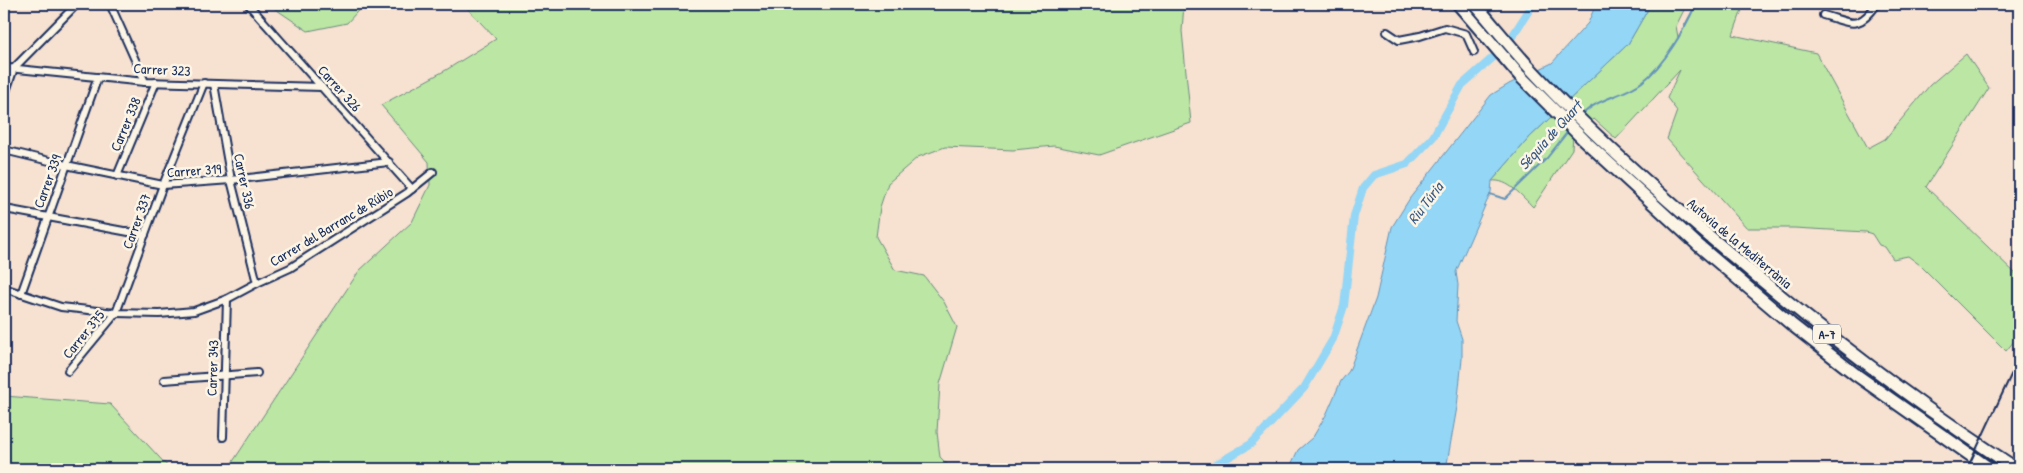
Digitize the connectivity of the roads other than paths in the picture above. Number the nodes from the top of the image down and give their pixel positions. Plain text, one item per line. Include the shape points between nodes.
1 (77, 4) edge
2 (110, 4) edge
3 (248, 4) edge
4 (1458, 4) edge
5 (1475, 4) edge
6 (1877, 4) edge
7 (1823, 15) dead end
8 (1387, 32) dead end
9 (1474, 52) dead end
10 (4, 64) edge
11 (14, 68) junction
12 (98, 77) junction
13 (145, 82) junction
14 (156, 82) junction
15 (204, 83) junction
16 (214, 84) junction
17 (322, 87) junction
18 (4, 97) edge
19 (4, 150) edge
20 (388, 162) junction
21 (66, 166) junction
22 (433, 172) dead end
23 (117, 176) junction
24 (231, 180) junction
25 (163, 185) junction
26 (412, 189) junction
27 (5, 209) dead end
28 (48, 216) junction
29 (145, 235) junction
30 (256, 283) junction
31 (4, 288) edge
32 (21, 294) junction
33 (227, 299) junction
34 (116, 313) junction
35 (68, 371) dead end
36 (257, 373) dead end
37 (225, 376) junction
38 (164, 380) dead end
39 (223, 437) dead end
40 (1990, 469) edge
41 (2017, 469) edge

1 - 11 street
2 - 13 street
3 - 17 street, Carrer 326
4 - 40 highway, Autovia de la Mediterrània / A-7 via 1520,76 1698,245 1855,374
5 - 41 highway, Autovia de la Mediterrània / A-7 via 1530,67 1648,183 1813,323 1931,411
6 - 7 street via 1868,18 1852,24
8 - 9 street via 1399,40 1445,28 1466,34
10 - 11 street, Carrer 323
11 - 12 street, Carrer 323
11 - 18 street
12 - 13 street, Carrer 323
12 - 21 street, Carrer 339
13 - 14 street, Carrer 323
14 - 15 street, Carrer 323
14 - 23 street, Carrer 338
15 - 16 street, Carrer 323
15 - 25 street, Carrer 337
16 - 17 street, Carrer 323
16 - 24 street, Carrer 336
17 - 20 street, Carrer 326
19 - 21 street, Carrer 319
20 - 24 street, Carrer 319
20 - 26 street, Carrer 326
21 - 23 street, Carrer 319
21 - 28 street, Carrer 339
22 - 26 street, Carrer del Barranc de Rúbio
23 - 25 street, Carrer 319
24 - 25 street, Carrer 319
24 - 30 street, Carrer 336
25 - 29 street, Carrer 337
26 - 30 street, Carrer del Barranc de Rúbio via 297,264
27 - 28 street
28 - 29 street
28 - 32 street, Carrer 339
29 - 34 street, Carrer 337
30 - 33 street, Carrer del Barranc de Rúbio
31 - 32 street, Carrer del Barranc de Rúbio
32 - 34 street, Carrer del Barranc de Rúbio via 61,307
33 - 34 street, Carrer del Barranc de Rúbio via 194,310 160,314
33 - 37 street, Carrer 343
34 - 35 street, Carrer 375
36 - 37 street
37 - 38 street
37 - 39 street, Carrer 343

